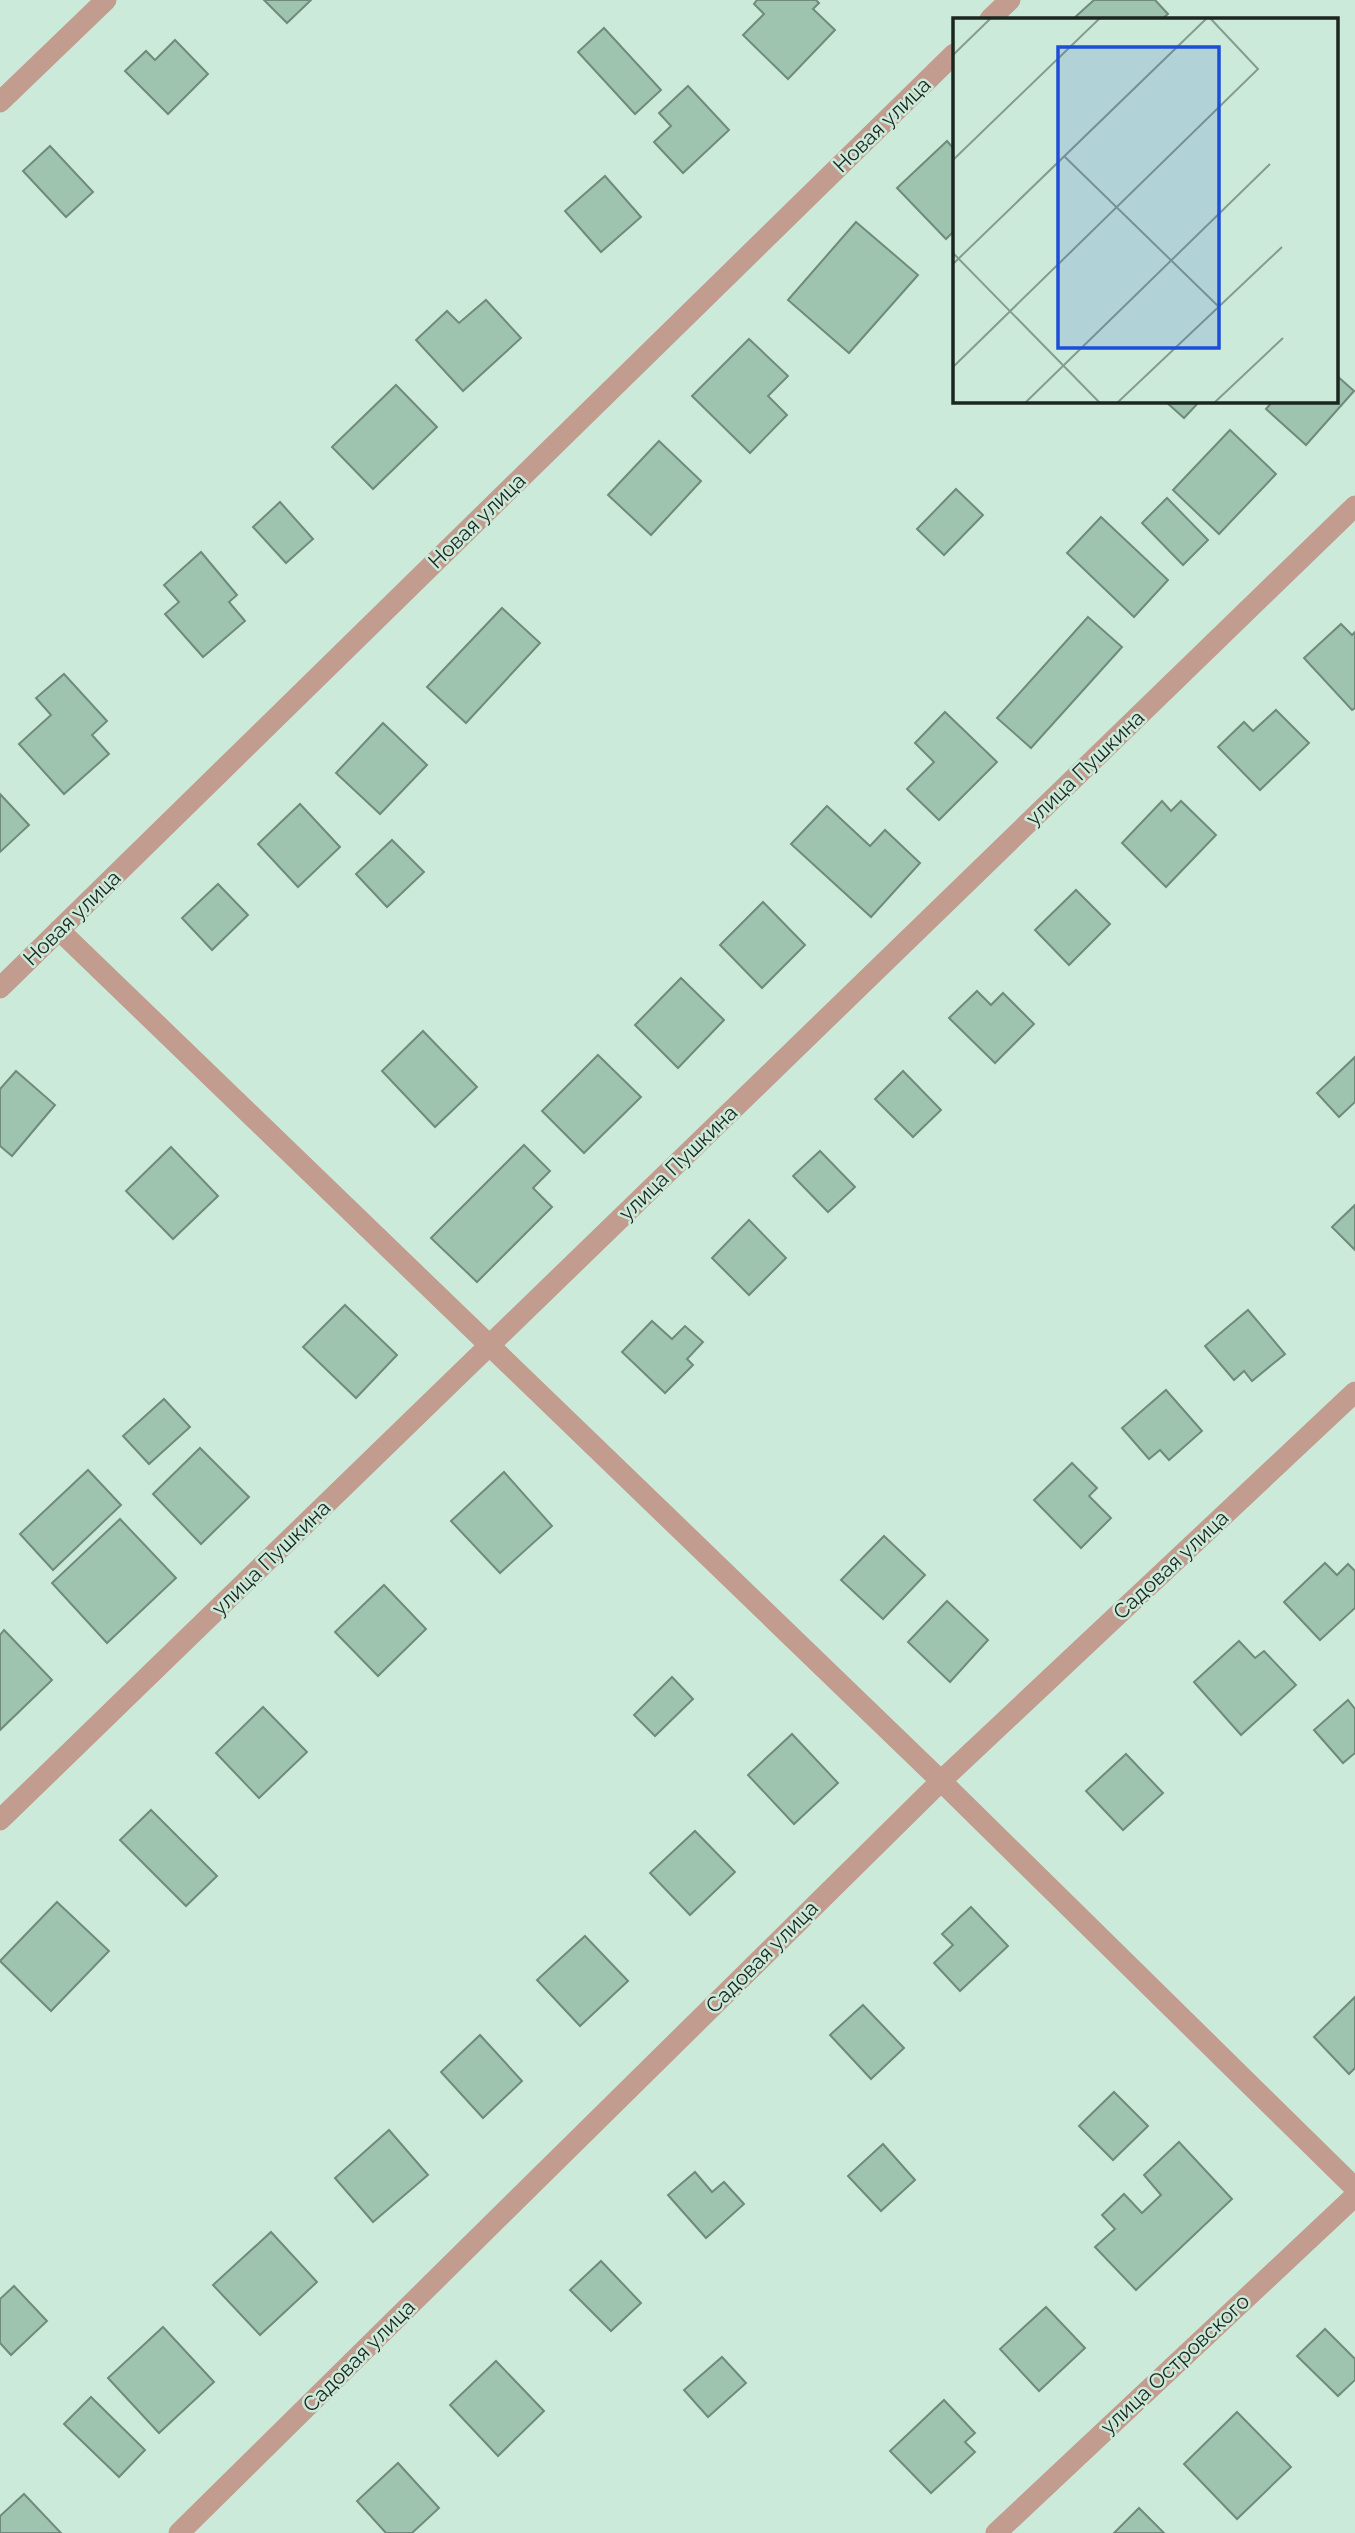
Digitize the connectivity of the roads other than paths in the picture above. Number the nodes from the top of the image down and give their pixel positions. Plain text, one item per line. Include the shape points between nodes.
1 (106, 0) edge
2 (1010, 0) edge
3 (991, 18) edge
4 (953, 55) edge
5 (0, 102) edge
6 (1355, 506) edge
7 (59, 930) junction
8 (0, 988) edge
9 (490, 1346) junction
10 (1355, 1392) edge
11 (940, 1781) junction
12 (0, 1820) edge
13 (1355, 2188) edge
14 (1355, 2196) edge
15 (179, 2533) edge
16 (996, 2533) edge

1 - 5 street
2 - 3 street
4 - 7 street, Новая улица
6 - 9 street, улица Пушкина
7 - 8 street, Новая улица
7 - 9 street
9 - 11 street
9 - 12 street, улица Пушкина
10 - 11 street, Садовая улица
11 - 13 street
11 - 15 street, Садовая улица
14 - 16 street, улица Островского

